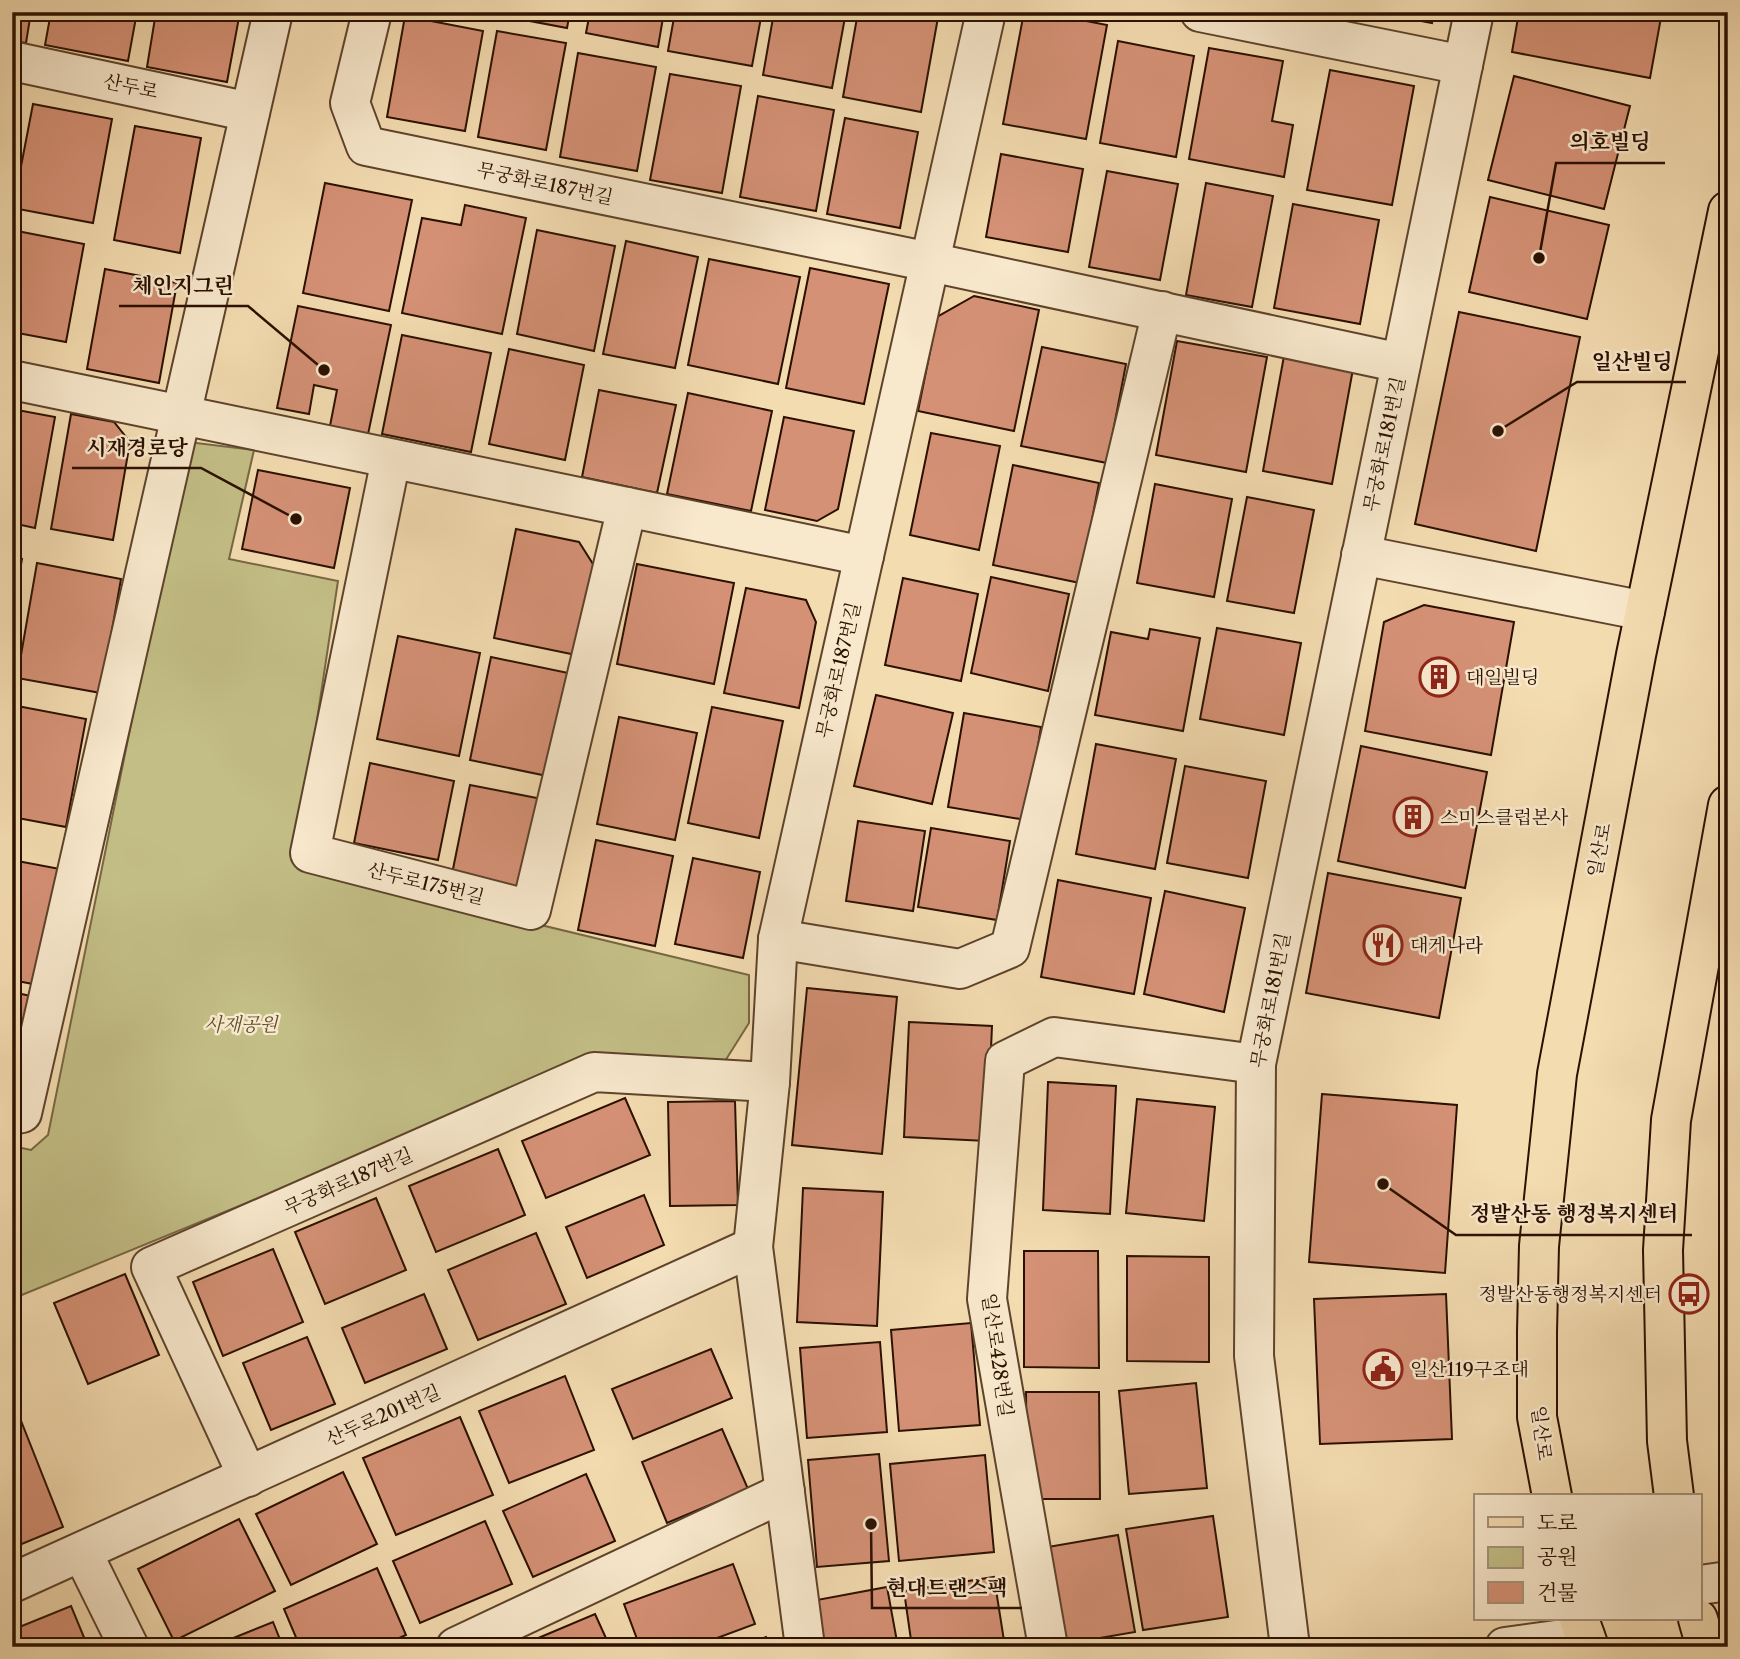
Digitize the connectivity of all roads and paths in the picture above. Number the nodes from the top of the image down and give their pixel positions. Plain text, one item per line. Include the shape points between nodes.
1 (273, 12) edge
2 (372, 12) edge
3 (986, 12) edge
4 (1200, 12) edge
5 (1474, 12) edge
6 (12, 61) edge
7 (1463, 65) junction
8 (250, 112) junction
9 (1728, 211) edge
10 (930, 262) junction
11 (1162, 312) junction
12 (1401, 363) junction
13 (12, 380) edge
14 (180, 415) junction
15 (391, 459) junction
16 (626, 507) junction
17 (1361, 555) junction
18 (864, 556) junction
19 (1645, 611) junction
20 (1728, 805) edge
21 (778, 939) junction
22 (1256, 1065) junction
23 (770, 1082) junction
24 (17, 1114) edge
25 (753, 1247) junction
26 (248, 1477) junction
27 (785, 1492) junction
28 (1552, 1494) edge
29 (1674, 1494) edge
30 (82, 1552) junction
31 (1728, 1581) edge
32 (12, 1583) edge
33 (1702, 1585) edge
34 (1698, 1620) edge
35 (1584, 1634) edge
36 (129, 1647) edge
37 (456, 1647) edge
38 (805, 1647) edge
39 (1048, 1647) edge
40 (1290, 1647) edge
41 (1505, 1647) edge
42 (1706, 1647) edge

1 - 8 street
2 - 10 street, 무궁화로187번길 via 350,103 366,146
3 - 10 street, 무궁화로187번길
4 - 7 street
5 - 7 street, 무궁화로181번길
6 - 8 street, 산두로
7 - 12 street, 무궁화로181번길
8 - 14 street
9 - 19 main road, 일산로
10 - 11 street, 무궁화로181번길
10 - 18 street, 무궁화로187번길
11 - 12 street, 무궁화로181번길
11 - 21 street via 1010,948 960,968
12 - 17 street, 무궁화로181번길
13 - 14 street
14 - 15 street
14 - 24 street
15 - 16 street
15 - 16 street, 산두로175번길 via 310,853 531,910
16 - 18 street
17 - 19 street
17 - 22 street, 무궁화로181번길
18 - 21 street, 무궁화로187번길
19 - 28 main road, 일산로 via 1558,1074 1542,1215 1537,1418
20 - 29 main road via 1671,1120 1664,1250 1667,1441
21 - 23 street, 무궁화로187번길
22 - 39 street, 일산로428번길 via 1054,1037 1005,1061 987,1299
22 - 40 street, 무궁화로181번길 via 1254,1356
23 - 25 street, 무궁화로187번길
23 - 26 street, 무궁화로187번길 via 594,1072 151,1268
25 - 26 street, 산두로201번길
25 - 27 street, 무궁화로187번길
26 - 30 street, 산두로201번길
27 - 37 street
27 - 38 street, 무궁화로187번길
30 - 32 street, 산두로201번길
30 - 36 street
31 - 33 street
34 - 42 main road
35 - 41 street

